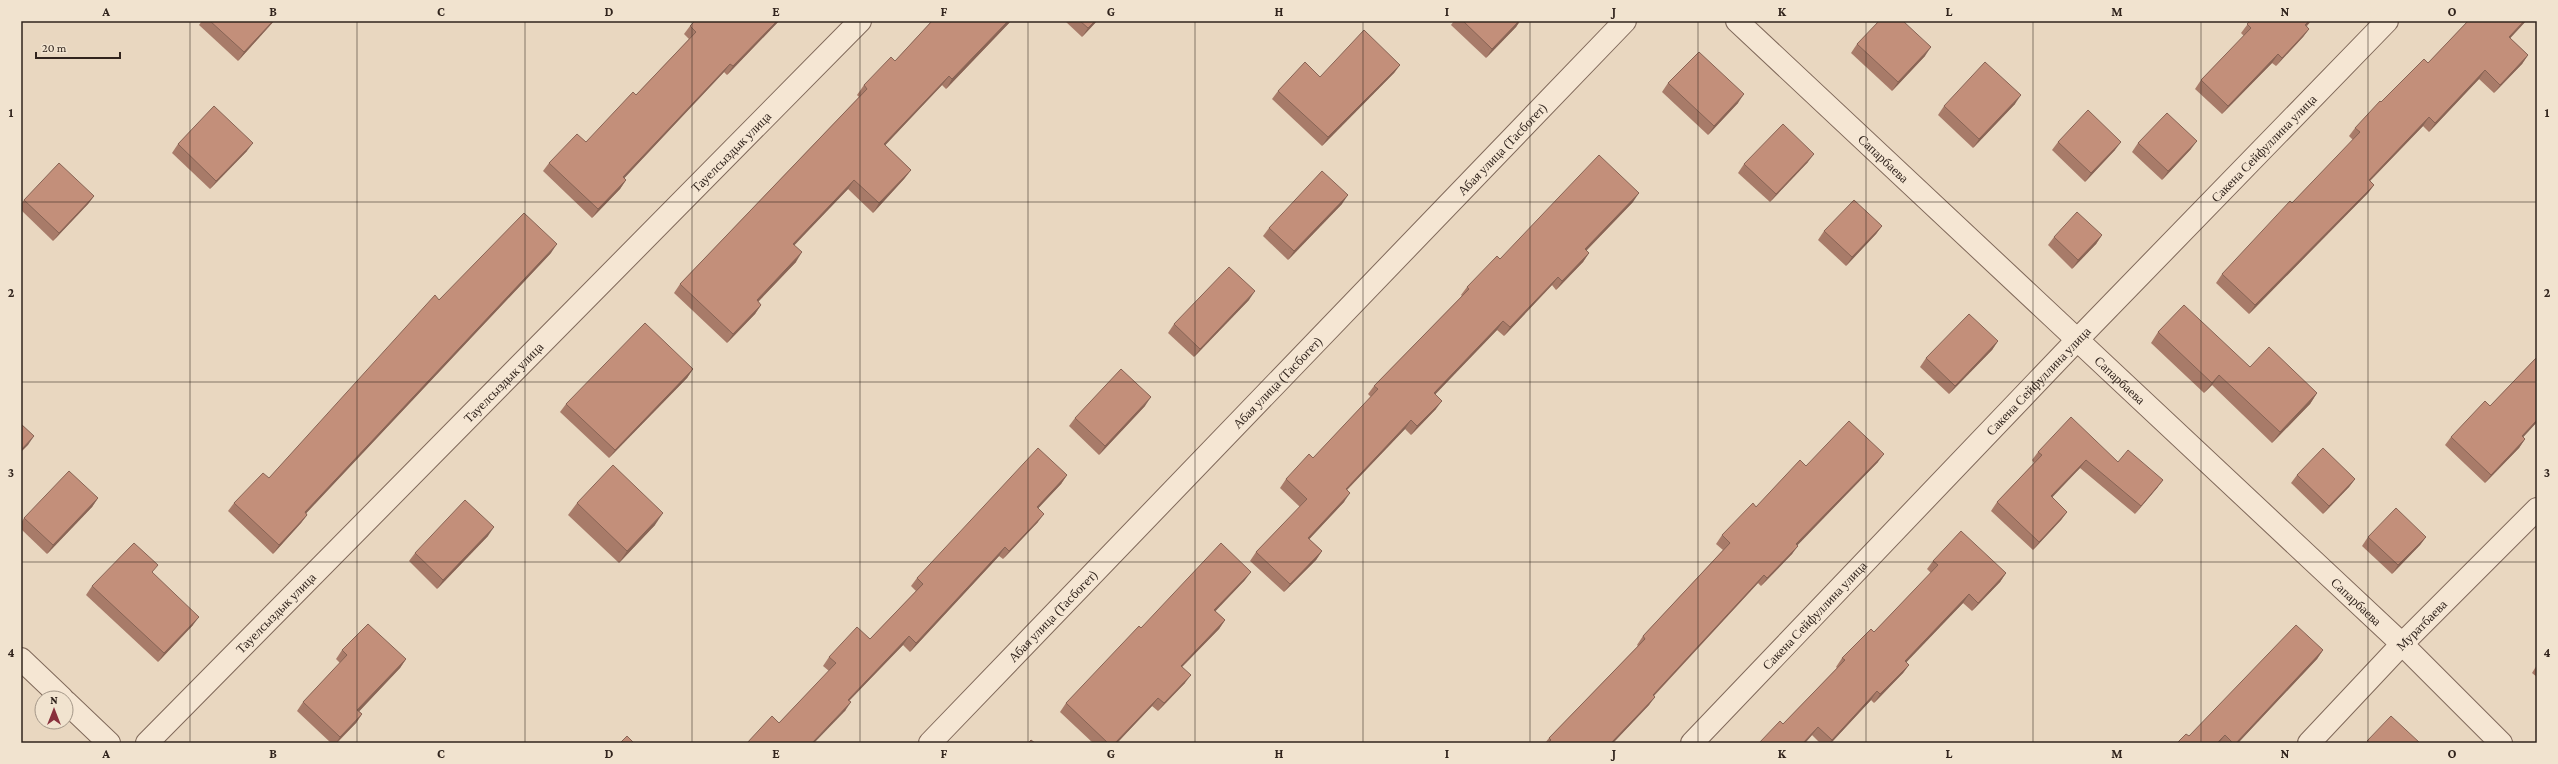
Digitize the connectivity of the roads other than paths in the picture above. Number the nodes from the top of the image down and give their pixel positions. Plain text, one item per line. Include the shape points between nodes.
1 (860, 21) edge
2 (1625, 21) edge
3 (1737, 21) edge
4 (2387, 21) edge
5 (2078, 340) junction
6 (2537, 509) edge
7 (2402, 644) junction
8 (21, 659) edge
9 (54, 690) edge
10 (74, 710) edge
11 (109, 743) edge
12 (147, 743) edge
13 (930, 743) edge
14 (1692, 743) edge
15 (2309, 743) edge
16 (2501, 743) edge

1 - 12 street, Тауелсыздык улица
2 - 13 street, Абая улица (Тасбогет)
3 - 5 street, Сапарбаева
4 - 5 street, Сакена Сейфуллина улица
5 - 7 street, Сапарбаева
5 - 14 street, Сакена Сейфуллина улица
6 - 7 street, Муратбаева
7 - 15 street, Муратбаева
7 - 16 street, Сапарбаева
8 - 9 street
10 - 11 street

